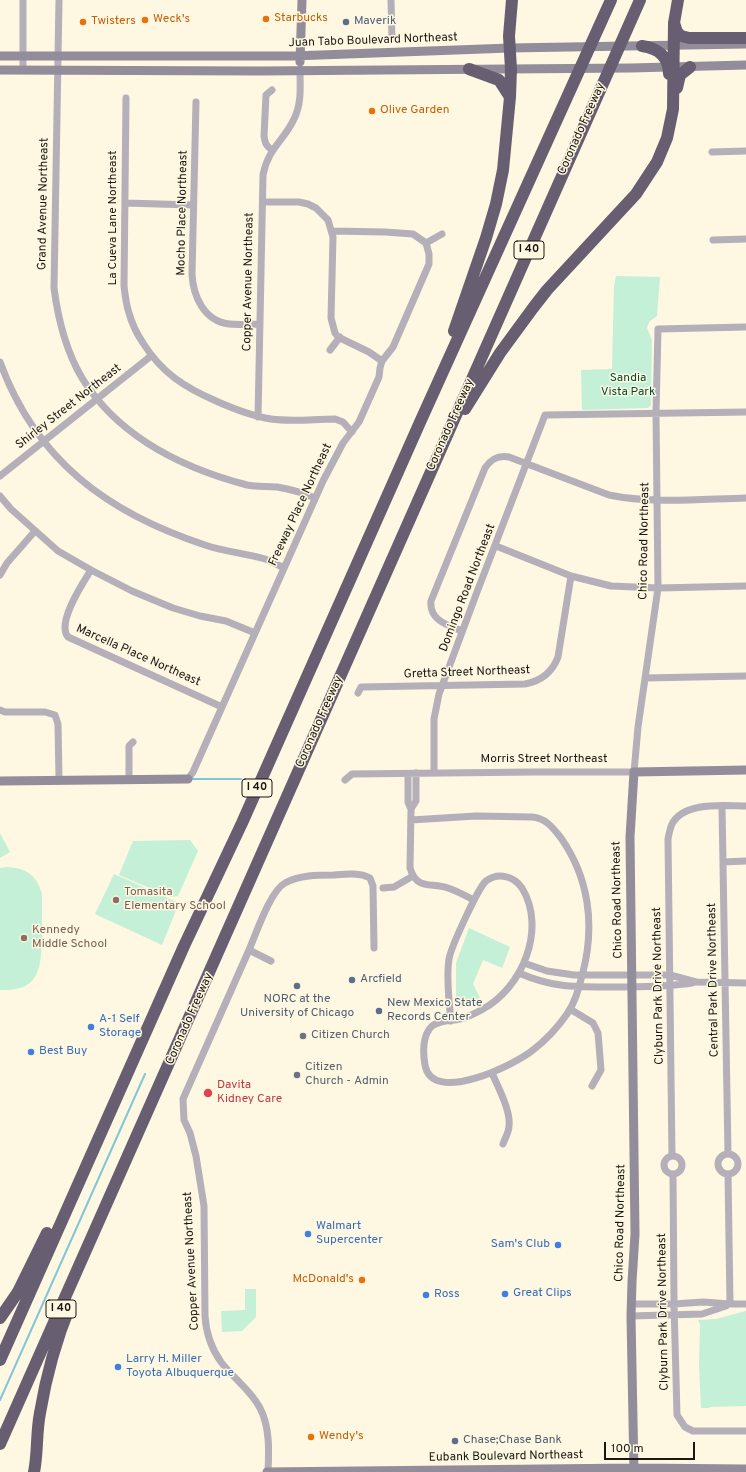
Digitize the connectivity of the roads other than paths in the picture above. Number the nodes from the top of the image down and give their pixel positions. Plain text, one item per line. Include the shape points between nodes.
1 (23, 0) edge
2 (59, 0) edge
3 (302, 0) edge
4 (391, 0) edge
5 (512, 0) edge
6 (611, 0) edge
7 (640, 0) edge
8 (678, 0) edge
9 (674, 23) junction
10 (746, 38) edge
11 (392, 40) dead end
12 (746, 44) edge
13 (674, 45) junction
14 (642, 46) junction
15 (510, 48) junction
16 (0, 56) edge
17 (23, 56) junction
18 (59, 56) junction
19 (170, 56) junction
20 (300, 56) junction
21 (746, 65) edge
22 (690, 67) junction
23 (671, 68) junction
24 (469, 69) junction
25 (511, 69) junction
26 (0, 70) edge
27 (23, 70) junction
28 (58, 70) junction
29 (170, 70) junction
30 (300, 70) junction
31 (272, 90) dead end
32 (510, 97) junction
33 (126, 98) dead end
34 (196, 102) dead end
35 (272, 150) junction
36 (746, 151) edge
37 (712, 152) dead end
38 (646, 181) junction
39 (263, 202) junction
40 (125, 204) junction
41 (193, 205) junction
42 (332, 231) junction
43 (442, 234) dead end
44 (746, 239) edge
45 (713, 240) dead end
46 (426, 243) junction
47 (260, 324) junction
48 (746, 327) edge
49 (340, 337) junction
50 (330, 350) dead end
51 (151, 356) junction
52 (382, 361) junction
53 (0, 362) edge
54 (97, 398) junction
55 (746, 412) edge
56 (656, 413) junction
57 (258, 416) junction
58 (421, 420) junction
59 (352, 432) junction
60 (43, 441) junction
61 (526, 464) junction
62 (0, 476) edge
63 (0, 496) edge
64 (315, 498) junction
65 (746, 498) edge
66 (658, 499) junction
67 (417, 501) junction
68 (35, 531) junction
69 (496, 546) junction
70 (284, 568) junction
71 (91, 570) junction
72 (0, 575) edge
73 (571, 576) junction
74 (746, 586) edge
75 (658, 588) junction
76 (462, 631) junction
77 (255, 633) junction
78 (746, 676) edge
79 (645, 678) junction
80 (442, 686) junction
81 (358, 693) dead end
82 (222, 707) junction
83 (0, 710) edge
84 (133, 742) dead end
85 (746, 770) edge
86 (634, 772) junction
87 (416, 773) junction
88 (434, 773) junction
89 (408, 774) junction
90 (59, 779) junction
91 (129, 779) junction
92 (188, 779) joint
93 (345, 780) dead end
94 (0, 781) edge
95 (722, 806) junction
96 (746, 806) edge
97 (411, 809) junction
98 (411, 820) junction
99 (746, 861) edge
100 (723, 862) junction
101 (413, 876) junction
102 (383, 888) dead end
103 (474, 900) junction
104 (374, 948) dead end
105 (249, 950) junction
106 (271, 960) dead end
107 (524, 963) junction
108 (519, 973) junction
109 (670, 975) junction
110 (582, 976) junction
111 (631, 976) junction
112 (696, 982) junction
113 (746, 983) edge
114 (725, 984) junction
115 (670, 986) junction
116 (579, 987) junction
117 (632, 987) junction
118 (570, 1008) junction
119 (451, 1021) junction
120 (492, 1073) junction
121 (592, 1086) dead end
122 (503, 1144) dead end
123 (728, 1154) junction
124 (90, 1155) junction
125 (672, 1156) junction
126 (121, 1174) junction
127 (673, 1174) junction
128 (728, 1174) junction
129 (632, 1304) junction
130 (674, 1304) junction
131 (730, 1304) junction
132 (746, 1304) edge
133 (674, 1315) junction
134 (631, 1316) junction
135 (0, 1318) edge
136 (0, 1360) edge
137 (746, 1432) edge
138 (0, 1444) edge
139 (36, 1458) junction
140 (746, 1469) edge
141 (634, 1470) edge
142 (34, 1472) edge
143 (40, 1472) edge
144 (268, 1472) edge

1 - 17 street
2 - 18 street, Grand Avenue Northeast
3 - 20 main road, Copper Avenue Northeast
4 - 11 street
5 - 15 highway
6 - 58 highway, I 40
7 - 67 highway, Coronado Freeway / I 40
8 - 9 highway
9 - 10 highway via 677,32 686,38
9 - 13 highway
12 - 13 main road, Juan Tabo Boulevard Northeast
13 - 14 main road, Juan Tabo Boulevard Northeast
13 - 23 highway
14 - 15 main road, Juan Tabo Boulevard Northeast
14 - 23 highway via 660,52
15 - 20 main road, Juan Tabo Boulevard Northeast
15 - 25 highway
16 - 17 main road, Juan Tabo Boulevard Northeast
17 - 18 main road, Juan Tabo Boulevard Northeast
17 - 27 street
18 - 19 main road, Juan Tabo Boulevard Northeast
18 - 28 street, Grand Avenue Northeast
19 - 20 main road, Juan Tabo Boulevard Northeast
19 - 29 main road
20 - 30 main road, Copper Avenue Northeast
21 - 22 main road
22 - 23 main road
22 - 38 highway via 678,80 675,121 666,150 653,177
23 - 25 main road
23 - 38 highway via 674,102 668,132 660,156
24 - 25 main road
24 - 30 main road
24 - 32 highway via 499,80
25 - 32 highway
26 - 27 main road
27 - 28 main road
28 - 29 main road
28 - 54 street, Grand Avenue Northeast via 54,288 60,324 68,347 82,378
29 - 30 main road
30 - 35 street, Copper Avenue Northeast via 299,104 295,118
31 - 35 street via 266,95 264,136 267,146
32 - 58 highway via 503,170 496,204 477,267
33 - 40 street, La Cueva Lane Northeast
34 - 41 street, Mocho Place Northeast
35 - 39 street, Copper Avenue Northeast via 263,175
36 - 37 street
38 - 67 highway via 547,290 500,353 464,410
39 - 42 street via 308,204 323,214
39 - 47 street, Copper Avenue Northeast
40 - 41 street
40 - 51 street, La Cueva Lane Northeast via 123,276 127,306 132,322
41 - 47 street, Mocho Place Northeast via 192,279 198,302 221,322
42 - 46 street via 407,233 418,236
42 - 49 street via 331,318 335,333
43 - 46 street
44 - 45 street
46 - 52 street, Freeway Place Northeast via 429,264 393,347
47 - 57 street, Copper Avenue Northeast
48 - 56 street, Chico Road Northeast via 658,329
49 - 50 street
49 - 52 street
51 - 54 street, Shirley Street Northeast
51 - 57 street, La Cueva Lane Northeast via 170,376 190,389 231,408
52 - 59 street, Freeway Place Northeast via 379,377 360,422
53 - 60 street via 15,399
54 - 60 street, Shirley Street Northeast
54 - 64 street, Grand Avenue Northeast via 122,425 140,439 186,464 215,476 249,485 278,487
55 - 56 street
56 - 61 street, Domingo Road Northeast via 545,415
56 - 66 street, Chico Road Northeast
57 - 59 street, La Cueva Lane Northeast via 284,420 335,419 343,422
58 - 124 highway, I 40
59 - 64 street, Freeway Place Northeast via 335,456
60 - 62 street, Shirley Street Northeast
60 - 70 street via 81,480 105,499 140,519 205,546 266,559
61 - 66 street via 609,495
61 - 69 street, Domingo Road Northeast
61 - 76 street via 502,456 488,463 432,597 430,609 435,618
63 - 68 street
64 - 70 street, Freeway Place Northeast
65 - 66 street
66 - 75 street, Chico Road Northeast
67 - 126 highway, Coronado Freeway / I 40
68 - 71 street via 58,551
68 - 72 street
69 - 73 street
69 - 76 street, Domingo Road Northeast
70 - 77 street, Freeway Place Northeast
71 - 77 street via 173,608 226,621
71 - 82 street, Marcella Place Northeast via 70,608 65,628 66,635
73 - 75 street via 611,586
73 - 80 street, Gretta Street Northeast via 558,657 547,674 535,682 525,684
74 - 75 street
75 - 79 street, Chico Road Northeast
76 - 80 street, Domingo Road Northeast
77 - 82 street, Freeway Place Northeast
78 - 79 street
79 - 86 street, Chico Road Northeast
80 - 81 street, Gretta Street Northeast via 361,687
80 - 88 street, Domingo Road Northeast via 434,719
82 - 92 street, Freeway Place Northeast
83 - 90 street via 45,712 55,715 58,724
84 - 91 street via 129,746
85 - 86 main road, Morris Street Northeast
86 - 88 street, Morris Street Northeast
86 - 111 main road, Chico Road Northeast via 630,837
87 - 88 street, Morris Street Northeast
87 - 89 street, Morris Street Northeast
87 - 97 street via 416,802
89 - 93 street, Morris Street Northeast via 352,774
89 - 97 street via 408,802
90 - 91 main road
90 - 94 main road
91 - 92 main road
95 - 96 street
95 - 100 street, Central Park Drive Northeast
95 - 109 street, Clyburn Park Drive Northeast via 696,808 681,814 670,830 667,845
97 - 98 street
98 - 101 street via 410,868
98 - 110 street via 532,816 546,822 568,848 584,887 590,931
99 - 100 street
100 - 114 street, Central Park Drive Northeast
101 - 102 street via 394,887
101 - 103 street via 422,884 448,888
103 - 107 street via 480,888 495,877 514,879 523,890 530,909 531,930
103 - 119 street via 449,958
104 - 105 street, Copper Avenue Northeast via 373,886 370,878 359,874 308,876 280,886
105 - 106 street
105 - 144 street, Copper Avenue Northeast via 183,1099 182,1113 195,1154 204,1206 207,1332 221,1362 253,1396 261,1410 268,1433
107 - 108 street
107 - 110 street via 547,971
108 - 116 street via 551,984
108 - 119 street via 508,990 492,1004 472,1015
109 - 111 street
109 - 112 street
109 - 115 street, Clyburn Park Drive Northeast
110 - 111 street
110 - 116 street
111 - 117 main road, Chico Road Northeast
112 - 114 street
112 - 115 street
113 - 114 street
114 - 123 street, Central Park Drive Northeast
115 - 117 street
115 - 125 street, Clyburn Park Drive Northeast
116 - 117 street
116 - 118 street
117 - 129 main road, Chico Road Northeast via 635,1234
118 - 120 street via 546,1039 533,1050 520,1060
118 - 121 street via 596,1026 601,1070
119 - 120 street via 440,1022 429,1030 425,1042 425,1064 428,1074 440,1082 467,1080
120 - 122 street via 509,1119
123 - 128 street via 721,1157 718,1164 721,1171
123 - 128 street, Central Park Drive Northeast via 735,1157 738,1165 736,1170
124 - 135 highway via 69,1189 24,1281
124 - 136 highway, I 40
125 - 127 street, Clyburn Park Drive Northeast via 666,1158 664,1165 666,1172
125 - 127 street, Clyburn Park Drive Northeast via 679,1158 682,1165 680,1170
126 - 138 highway, Coronado Freeway / I 40
126 - 139 highway via 54,1350 40,1414
127 - 130 street, Clyburn Park Drive Northeast
128 - 131 street
129 - 130 street
129 - 134 main road, Chico Road Northeast
130 - 131 street
130 - 133 street, Clyburn Park Drive Northeast
131 - 132 street
131 - 133 street via 702,1314
133 - 134 street
133 - 137 street, Clyburn Park Drive Northeast via 676,1411 682,1424 696,1432
134 - 141 main road, Chico Road Northeast
139 - 142 highway
139 - 143 highway
140 - 141 main road, Eubank Boulevard Northeast
141 - 144 main road, Eubank Boulevard Northeast

